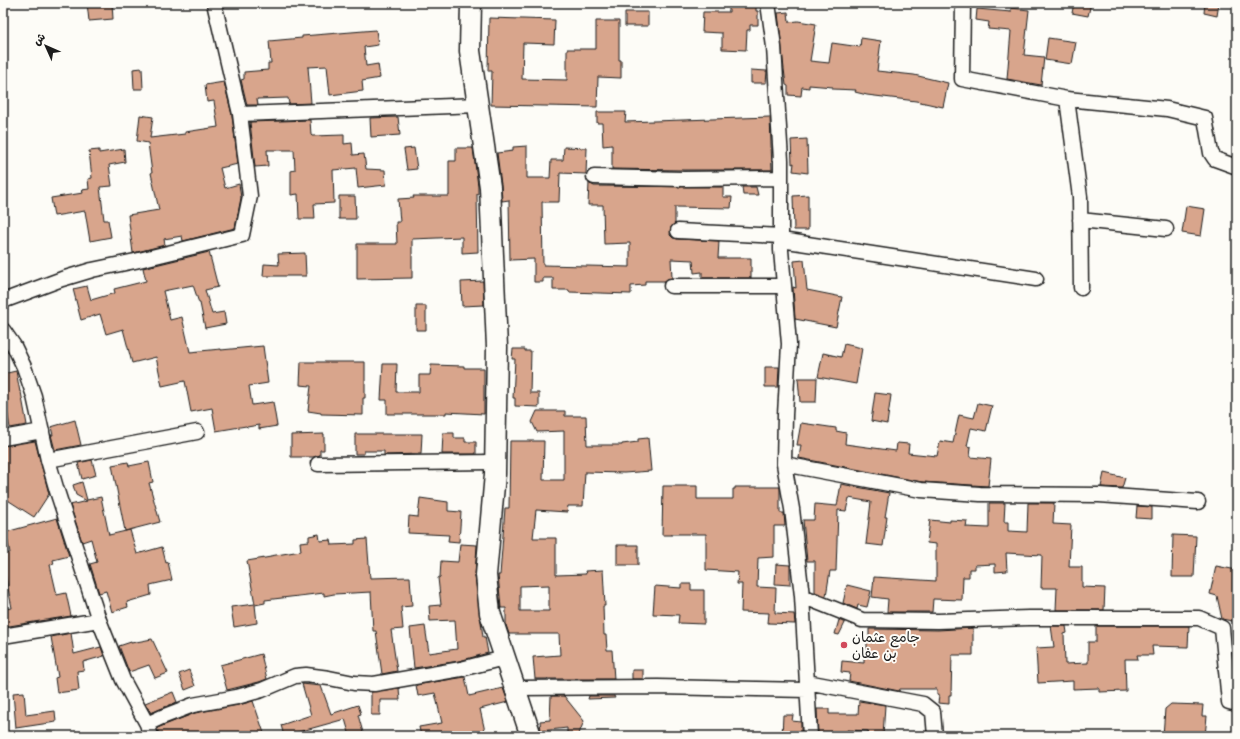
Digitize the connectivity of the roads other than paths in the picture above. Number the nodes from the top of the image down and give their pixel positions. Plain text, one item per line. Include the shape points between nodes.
1 (214, 3) edge
2 (471, 3) edge
3 (768, 3) edge
4 (963, 3) edge
5 (1067, 99) junction
6 (478, 105) junction
7 (240, 114) junction
8 (1237, 167) edge
9 (594, 177) dead end
10 (781, 178) junction
11 (1080, 220) junction
12 (1166, 229) dead end
13 (678, 231) dead end
14 (781, 238) junction
15 (1036, 279) dead end
16 (671, 286) dead end
17 (784, 286) junction
18 (1081, 288) dead end
19 (3, 301) edge
20 (3, 330) edge
21 (42, 431) junction
22 (197, 432) dead end
23 (3, 438) edge
24 (48, 460) junction
25 (495, 462) junction
26 (318, 464) dead end
27 (784, 464) junction
28 (1198, 502) dead end
29 (802, 596) junction
30 (99, 620) junction
31 (3, 636) edge
32 (504, 658) junction
33 (807, 686) junction
34 (515, 688) junction
35 (1237, 704) edge
36 (149, 730) edge
37 (531, 736) edge
38 (810, 736) edge
39 (935, 736) edge

1 - 7 street
2 - 6 street via 470,51
3 - 10 street via 774,47
4 - 5 street via 962,79
5 - 8 street via 1167,109 1205,118 1211,153 1215,159
5 - 11 street via 1080,198
6 - 7 street
6 - 25 street via 490,187 497,347
7 - 19 street via 250,196 242,235 92,270
9 - 10 street
10 - 14 street
11 - 12 street
11 - 18 street
13 - 14 street
14 - 15 street
14 - 17 street
16 - 17 street
17 - 27 street via 789,344
20 - 21 street via 24,367
21 - 23 street
21 - 24 street
22 - 24 street
24 - 30 street
25 - 26 street
25 - 32 street via 486,575 490,612
27 - 28 street via 921,490
27 - 29 street
29 - 33 street
29 - 35 street via 862,620 1199,618 1222,628 1229,702
30 - 31 street
30 - 36 street via 123,680
32 - 34 street
32 - 36 street via 460,669 374,684 295,676 262,690 193,705 162,716
33 - 34 street
33 - 38 street
33 - 39 street via 923,704 933,712
34 - 37 street

